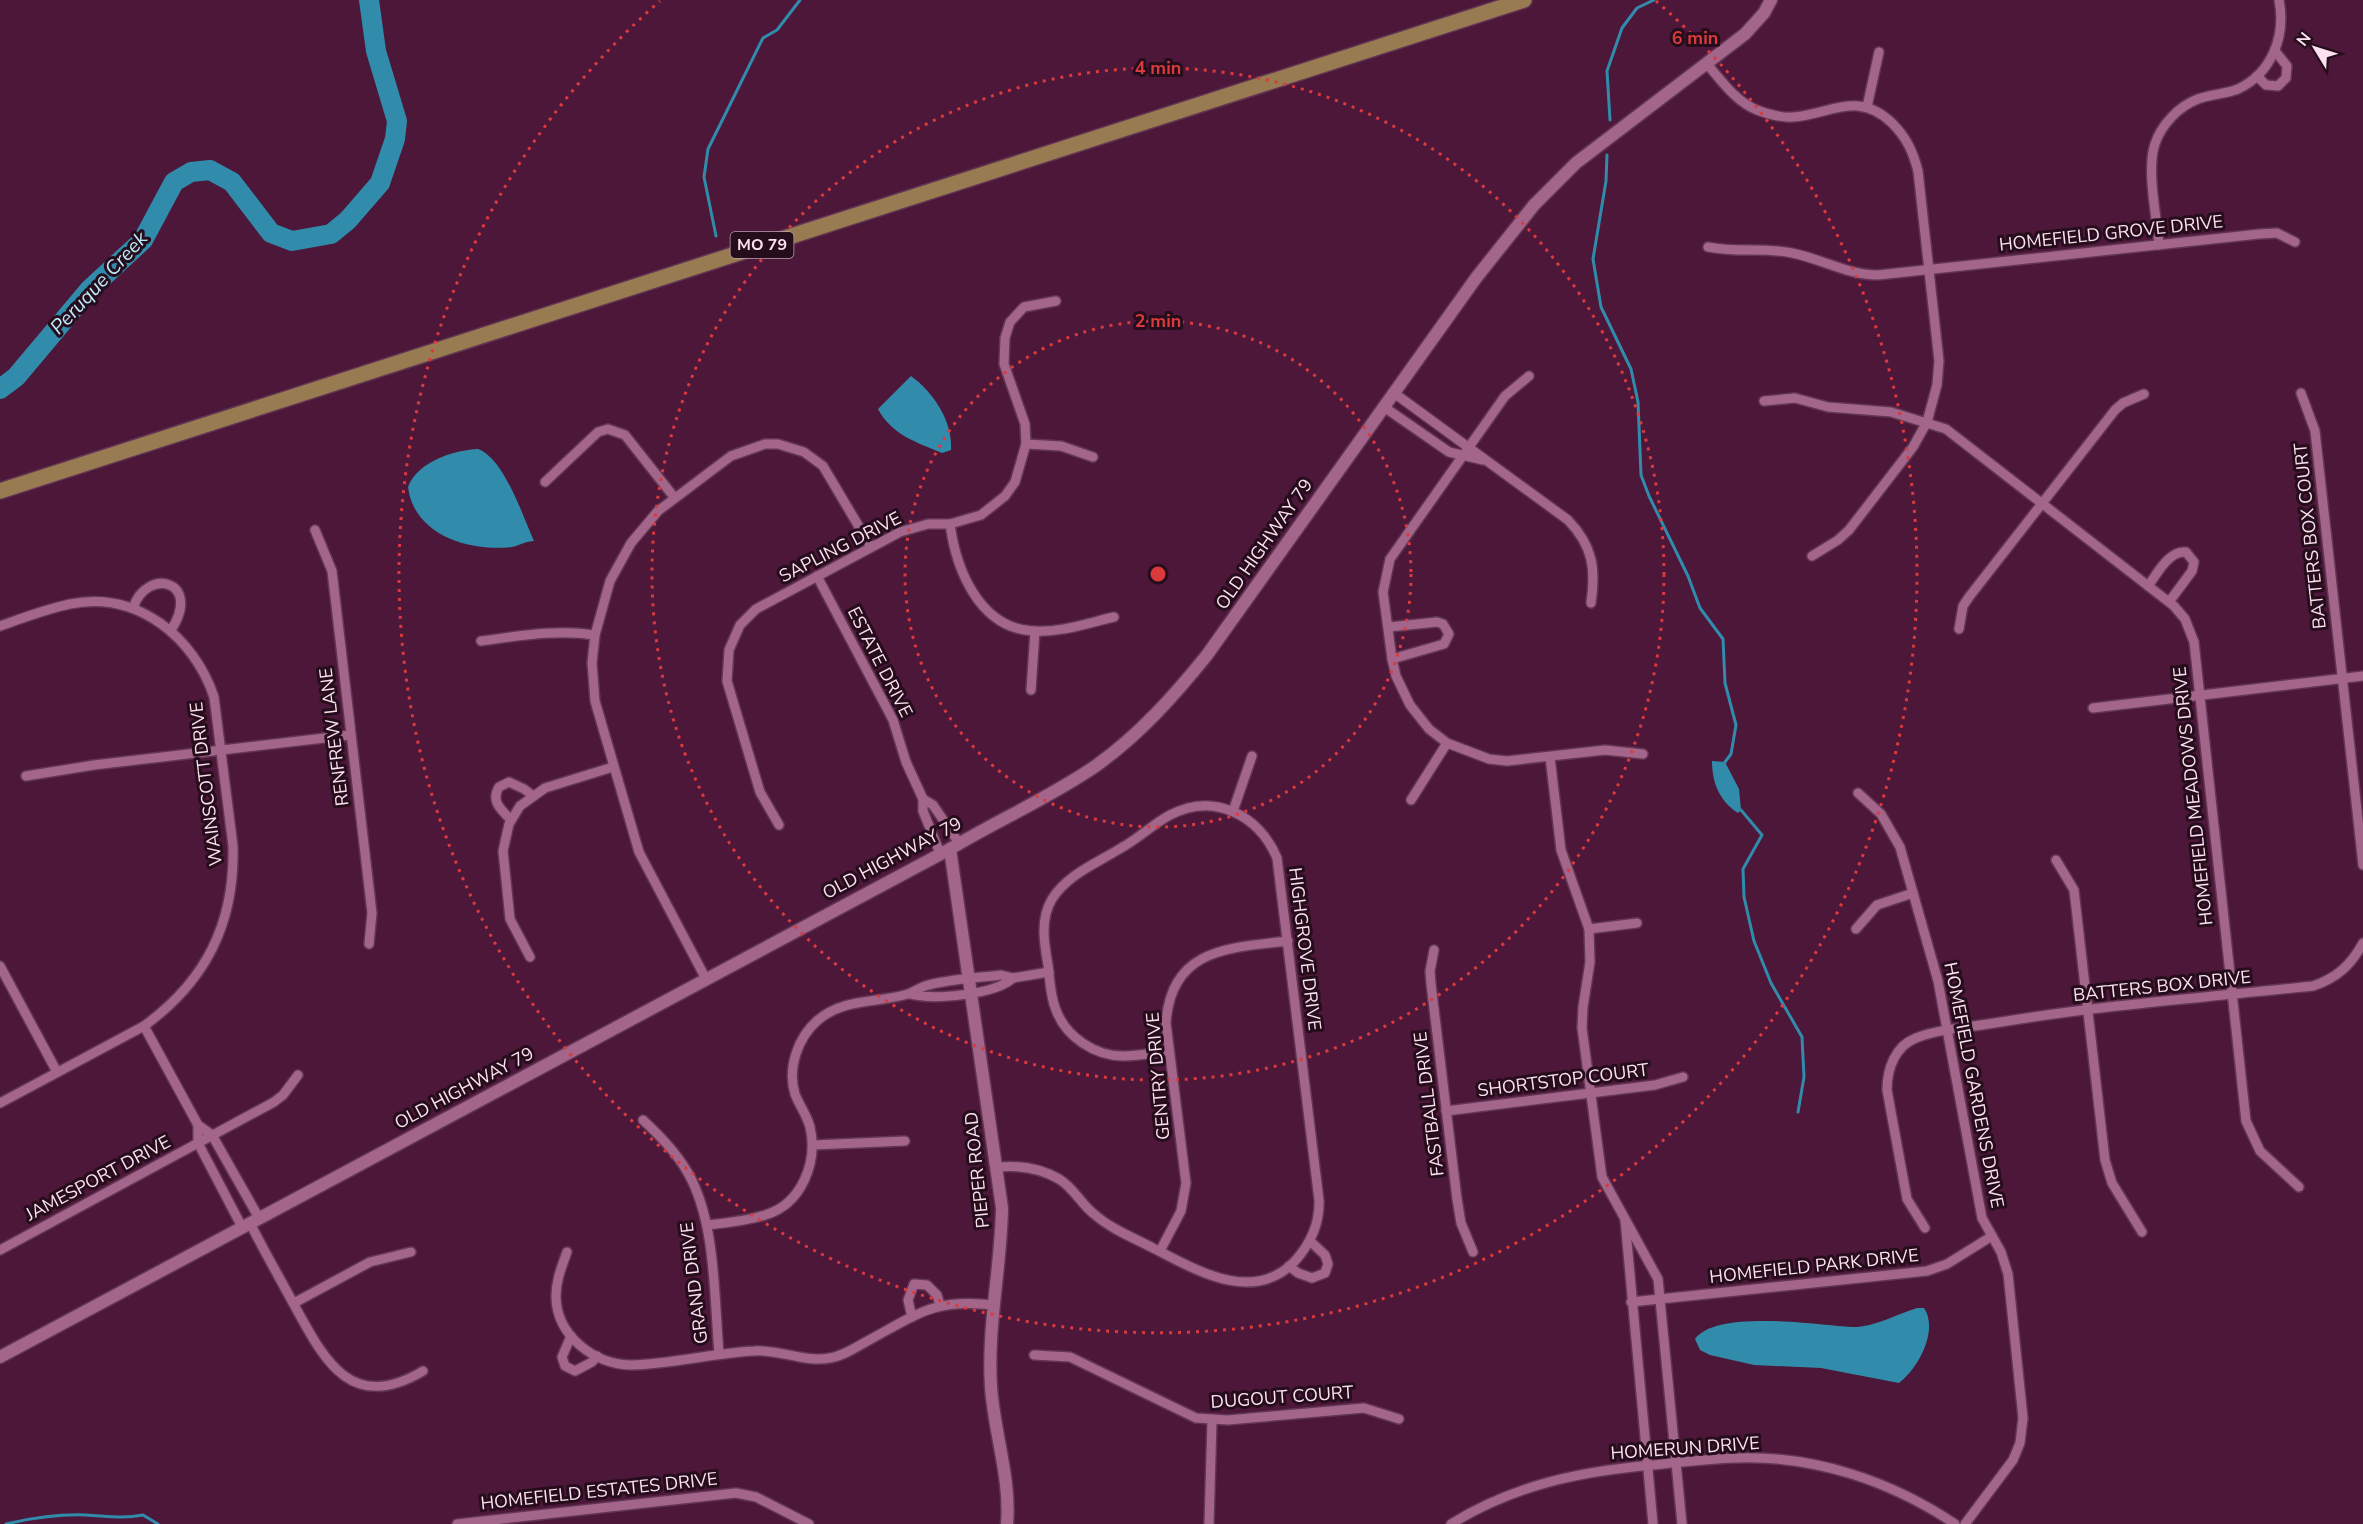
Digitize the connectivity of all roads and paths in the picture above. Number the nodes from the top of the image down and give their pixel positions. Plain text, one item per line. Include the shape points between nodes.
1 (1524, 0) edge
2 (1771, 0) edge
3 (2279, 0) edge
4 (2275, 51) junction
5 (1880, 52) dead end
6 (1707, 64) junction
7 (2257, 76) junction
8 (1867, 107) junction
9 (2295, 242) dead end
10 (2159, 244) junction
11 (1708, 247) dead end
12 (1929, 270) junction
13 (1056, 302) dead end
14 (1529, 376) dead end
15 (1394, 393) junction
16 (2301, 393) dead end
17 (2144, 394) dead end
18 (1764, 401) dead end
19 (1384, 407) junction
20 (1927, 422) junction
21 (1026, 444) junction
22 (1469, 446) junction
23 (1462, 456) junction
24 (1093, 457) dead end
25 (1483, 460) junction
26 (545, 482) dead end
27 (0, 491) edge
28 (674, 497) junction
29 (2040, 502) junction
30 (950, 524) junction
31 (315, 530) dead end
32 (871, 548) junction
33 (1812, 556) dead end
34 (817, 576) junction
35 (2148, 586) junction
36 (2169, 602) junction
37 (1591, 603) dead end
38 (133, 608) junction
39 (1114, 617) dead end
40 (0, 626) edge
41 (1389, 627) junction
42 (1959, 629) dead end
43 (171, 630) junction
44 (1035, 631) junction
45 (594, 635) junction
46 (481, 641) dead end
47 (1392, 659) junction
48 (2363, 676) edge
49 (2342, 678) junction
50 (1031, 690) dead end
51 (2198, 694) junction
52 (2093, 708) dead end
53 (350, 735) junction
54 (1448, 742) junction
55 (220, 750) junction
56 (1643, 754) dead end
57 (1252, 756) dead end
58 (1550, 757) junction
59 (613, 767) junction
60 (26, 776) dead end
61 (1858, 793) dead end
62 (532, 795) junction
63 (922, 799) junction
64 (1411, 800) dead end
65 (1233, 811) junction
66 (511, 820) junction
67 (779, 825) dead end
68 (950, 849) junction
69 (2056, 860) dead end
70 (2363, 865) edge
71 (1913, 893) junction
72 (1637, 923) dead end
73 (1589, 929) junction
74 (1856, 929) dead end
75 (1288, 941) junction
76 (2363, 943) edge
77 (369, 944) dead end
78 (1434, 950) dead end
79 (530, 957) dead end
80 (0, 966) edge
81 (1049, 972) junction
82 (1013, 978) junction
83 (706, 979) junction
84 (969, 980) junction
85 (970, 993) junction
86 (910, 994) junction
87 (2232, 995) junction
88 (2087, 1010) junction
89 (144, 1026) junction
90 (1948, 1031) junction
91 (1169, 1051) junction
92 (57, 1072) junction
93 (298, 1075) dead end
94 (1683, 1077) dead end
95 (1591, 1094) junction
96 (0, 1103) edge
97 (1446, 1111) junction
98 (643, 1120) dead end
99 (198, 1125) junction
100 (212, 1135) junction
101 (905, 1141) dead end
102 (198, 1143) junction
103 (813, 1145) junction
104 (998, 1167) junction
105 (2299, 1187) dead end
106 (1624, 1215) junction
107 (250, 1223) junction
108 (707, 1225) junction
109 (1925, 1228) dead end
110 (2142, 1232) dead end
111 (1992, 1236) junction
112 (1310, 1241) junction
113 (0, 1250) edge
114 (1160, 1251) junction
115 (411, 1252) dead end
116 (567, 1252) dead end
117 (1473, 1252) dead end
118 (1289, 1266) junction
119 (1660, 1298) junction
120 (1631, 1302) junction
121 (294, 1303) junction
122 (940, 1305) junction
123 (994, 1305) junction
124 (912, 1317) junction
125 (571, 1336) junction
126 (719, 1353) junction
127 (1034, 1355) dead end
128 (597, 1356) junction
129 (0, 1357) edge
130 (423, 1371) dead end
131 (1400, 1419) dead end
132 (1212, 1421) junction
133 (1677, 1463) junction
134 (1647, 1465) junction
135 (457, 1524) edge
136 (809, 1524) edge
137 (1007, 1524) edge
138 (1209, 1524) edge
139 (1451, 1524) edge
140 (1653, 1524) edge
141 (1682, 1524) edge
142 (1955, 1524) edge
143 (1965, 1524) edge

1 - 27 main road, MO 79
2 - 6 street, OLD HIGHWAY 79 via 1745,34
3 - 4 street via 2280,30
4 - 7 street
4 - 7 street via 2288,66 2286,78 2278,86 2265,84
5 - 8 street
6 - 8 street via 1741,101 1755,110 1794,117 1836,106
6 - 15 street, OLD HIGHWAY 79 via 1596,147 1534,205
7 - 10 street via 2238,89 2199,98 2166,123 2155,143 2152,159
8 - 12 street via 1886,117 1903,134 1913,153
9 - 10 street, HOMEFIELD GROVE DRIVE via 2277,233
10 - 12 street, HOMEFIELD GROVE DRIVE
11 - 12 street, HOMEFIELD GROVE DRIVE via 1790,252 1860,275
12 - 20 street via 1939,361
13 - 21 street, SAPLING DRIVE via 1032,304 1016,313 1005,338 1004,364 1025,424
14 - 22 street via 1505,396
15 - 19 street, OLD HIGHWAY 79
15 - 22 street
16 - 49 street, BATTERS BOX COURT via 2315,431
17 - 29 street via 2115,410
18 - 20 street, HOMEFIELD MEADOWS DRIVE via 1795,398 1828,407 1891,412
19 - 23 street via 1449,452
19 - 68 street, OLD HIGHWAY 79 via 1174,696 1097,764
20 - 29 street, HOMEFIELD MEADOWS DRIVE via 1946,429
20 - 33 street via 1913,447 1849,530
21 - 24 street via 1062,446
21 - 30 street, SAPLING DRIVE via 1015,482 1005,496 981,515
22 - 23 street
22 - 25 street
23 - 25 street
23 - 41 street via 1390,559 1383,591
25 - 37 street via 1556,511 1582,535 1593,568
26 - 28 street via 598,432 608,429 625,435
28 - 32 street via 743,450 765,444 792,447 823,466
28 - 45 street via 645,525 622,558 606,591
29 - 35 street, HOMEFIELD MEADOWS DRIVE
29 - 42 street via 1963,606
30 - 32 street, SAPLING DRIVE via 911,528
30 - 44 street via 958,562 981,605 1006,624
31 - 53 street, RENFREW LANE via 332,571
32 - 34 street, SAPLING DRIVE
34 - 63 street, ESTATE DRIVE via 886,705
34 - 67 street, SAPLING DRIVE via 747,617 734,637 726,662 730,694 757,782
35 - 36 street, HOMEFIELD MEADOWS DRIVE
35 - 36 street via 2172,556 2186,552 2194,562 2192,571
36 - 51 street, HOMEFIELD MEADOWS DRIVE via 2185,619 2194,642
38 - 40 street, WAINSCOTT DRIVE via 112,603 72,603
38 - 43 street, WAINSCOTT DRIVE
38 - 43 street via 152,585 172,585 180,592 182,602
39 - 44 street
41 - 47 street
41 - 47 street via 1437,622 1449,634 1444,644
43 - 55 street, WAINSCOTT DRIVE via 207,677 214,697
44 - 50 street
45 - 46 street via 551,632
45 - 59 street via 595,701
47 - 54 street via 1410,705 1429,729
48 - 49 street
49 - 51 street
49 - 70 street
51 - 52 street
51 - 87 street, HOMEFIELD MEADOWS DRIVE
53 - 55 street
53 - 77 street, RENFREW LANE via 372,913
54 - 58 street via 1489,759
54 - 64 street
55 - 60 street
55 - 89 street, WAINSCOTT DRIVE via 234,846 231,896 225,920 205,963 185,990
56 - 58 street via 1605,750
57 - 65 street
58 - 73 street via 1561,850
59 - 62 street
59 - 83 street via 647,871
61 - 71 street, HOMEFIELD GARDENS DRIVE via 1892,830
62 - 66 street
62 - 66 street via 509,782 498,787 498,807
63 - 68 street, ESTATE DRIVE via 923,811
63 - 68 street, ESTATE DRIVE via 933,805
65 - 75 street, HIGHGROVE DRIVE via 1265,834 1274,850
65 - 81 street, HIGHGROVE DRIVE via 1207,806 1169,815 1064,883 1045,917
66 - 79 street via 503,851 510,919
68 - 83 street, OLD HIGHWAY 79
68 - 84 street, PIEPER ROAD
69 - 88 street via 2074,890
71 - 74 street via 1877,905
71 - 90 street, HOMEFIELD GARDENS DRIVE
72 - 73 street
73 - 95 street via 1590,962 1582,1029
75 - 91 street, GENTRY DRIVE via 1214,952 1187,969 1176,982 1167,1005
75 - 112 street, HIGHGROVE DRIVE via 1319,1200 1320,1214
76 - 87 street, BATTERS BOX DRIVE via 2343,972 2326,982
78 - 97 street, FASTBALL DRIVE via 1430,971
80 - 92 street
81 - 82 street
81 - 91 street, HIGHGROVE DRIVE via 1056,1010 1072,1035 1085,1045 1123,1056
82 - 84 street via 1001,975
82 - 85 street via 1004,987
83 - 107 street, OLD HIGHWAY 79
84 - 85 street, PIEPER ROAD
84 - 86 street via 923,986
85 - 86 street via 921,997
85 - 104 street, PIEPER ROAD
86 - 103 street via 832,1010 802,1039 794,1058 792,1080 810,1125
87 - 88 street, BATTERS BOX DRIVE
87 - 105 street, HOMEFIELD MEADOWS DRIVE via 2243,1099 2251,1135 2260,1151
88 - 90 street, BATTERS BOX DRIVE
88 - 110 street via 2105,1160 2112,1183
89 - 92 street, WAINSCOTT DRIVE
89 - 99 street
90 - 109 street, BATTERS BOX DRIVE via 1908,1043 1887,1074 1905,1189
90 - 111 street, HOMEFIELD GARDENS DRIVE via 1979,1205
91 - 114 street, GENTRY DRIVE via 1186,1183 1181,1211
92 - 96 street, WAINSCOTT DRIVE
93 - 100 street, JAMESPORT DRIVE via 274,1102
94 - 95 street, SHORTSTOP COURT
95 - 97 street, SHORTSTOP COURT
95 - 106 street via 1602,1177
97 - 117 street, FASTBALL DRIVE via 1461,1223
98 - 108 street, GRAND DRIVE via 665,1141 689,1175
99 - 100 street
99 - 102 street
100 - 102 street, JAMESPORT DRIVE
100 - 107 street
101 - 103 street
102 - 107 street
102 - 113 street, JAMESPORT DRIVE
103 - 108 street via 805,1180 780,1207 766,1215
104 - 114 street, HIGHGROVE DRIVE via 1032,1168 1060,1180 1103,1222
104 - 123 street, PIEPER ROAD via 1002,1241
106 - 119 street via 1658,1279
106 - 120 street
107 - 121 street
107 - 129 street, OLD HIGHWAY 79
108 - 126 street, GRAND DRIVE
111 - 119 street, HOMEFIELD PARK DRIVE via 1947,1264 1927,1271
111 - 143 street, HOMEFIELD GARDENS DRIVE via 2006,1262 2023,1418 2013,1460
112 - 118 street, HIGHGROVE DRIVE
112 - 118 street via 1325,1255 1328,1264 1324,1273 1312,1278
114 - 118 street, HIGHGROVE DRIVE via 1233,1282 1266,1279
115 - 121 street via 370,1262
116 - 125 street via 556,1285 556,1298 564,1328
119 - 120 street, HOMEFIELD PARK DRIVE
119 - 133 street
120 - 134 street
121 - 130 street via 325,1359 340,1374 363,1384 388,1387
122 - 123 street
122 - 124 street
122 - 124 street via 927,1285 914,1284 908,1300
123 - 137 street, PIEPER ROAD via 991,1388
124 - 126 street via 832,1358 803,1358 769,1350
125 - 128 street
125 - 128 street via 562,1357 569,1370 582,1368
126 - 128 street via 631,1365
127 - 132 street, DUGOUT COURT via 1070,1358 1196,1418
131 - 132 street, DUGOUT COURT via 1364,1408
132 - 138 street
133 - 134 street, HOMERUN DRIVE
133 - 141 street
133 - 142 street, HOMERUN DRIVE via 1768,1459 1829,1468 1891,1488
134 - 139 street, HOMERUN DRIVE via 1540,1483
134 - 140 street
135 - 136 street, HOMEFIELD ESTATES DRIVE via 736,1493 756,1497

